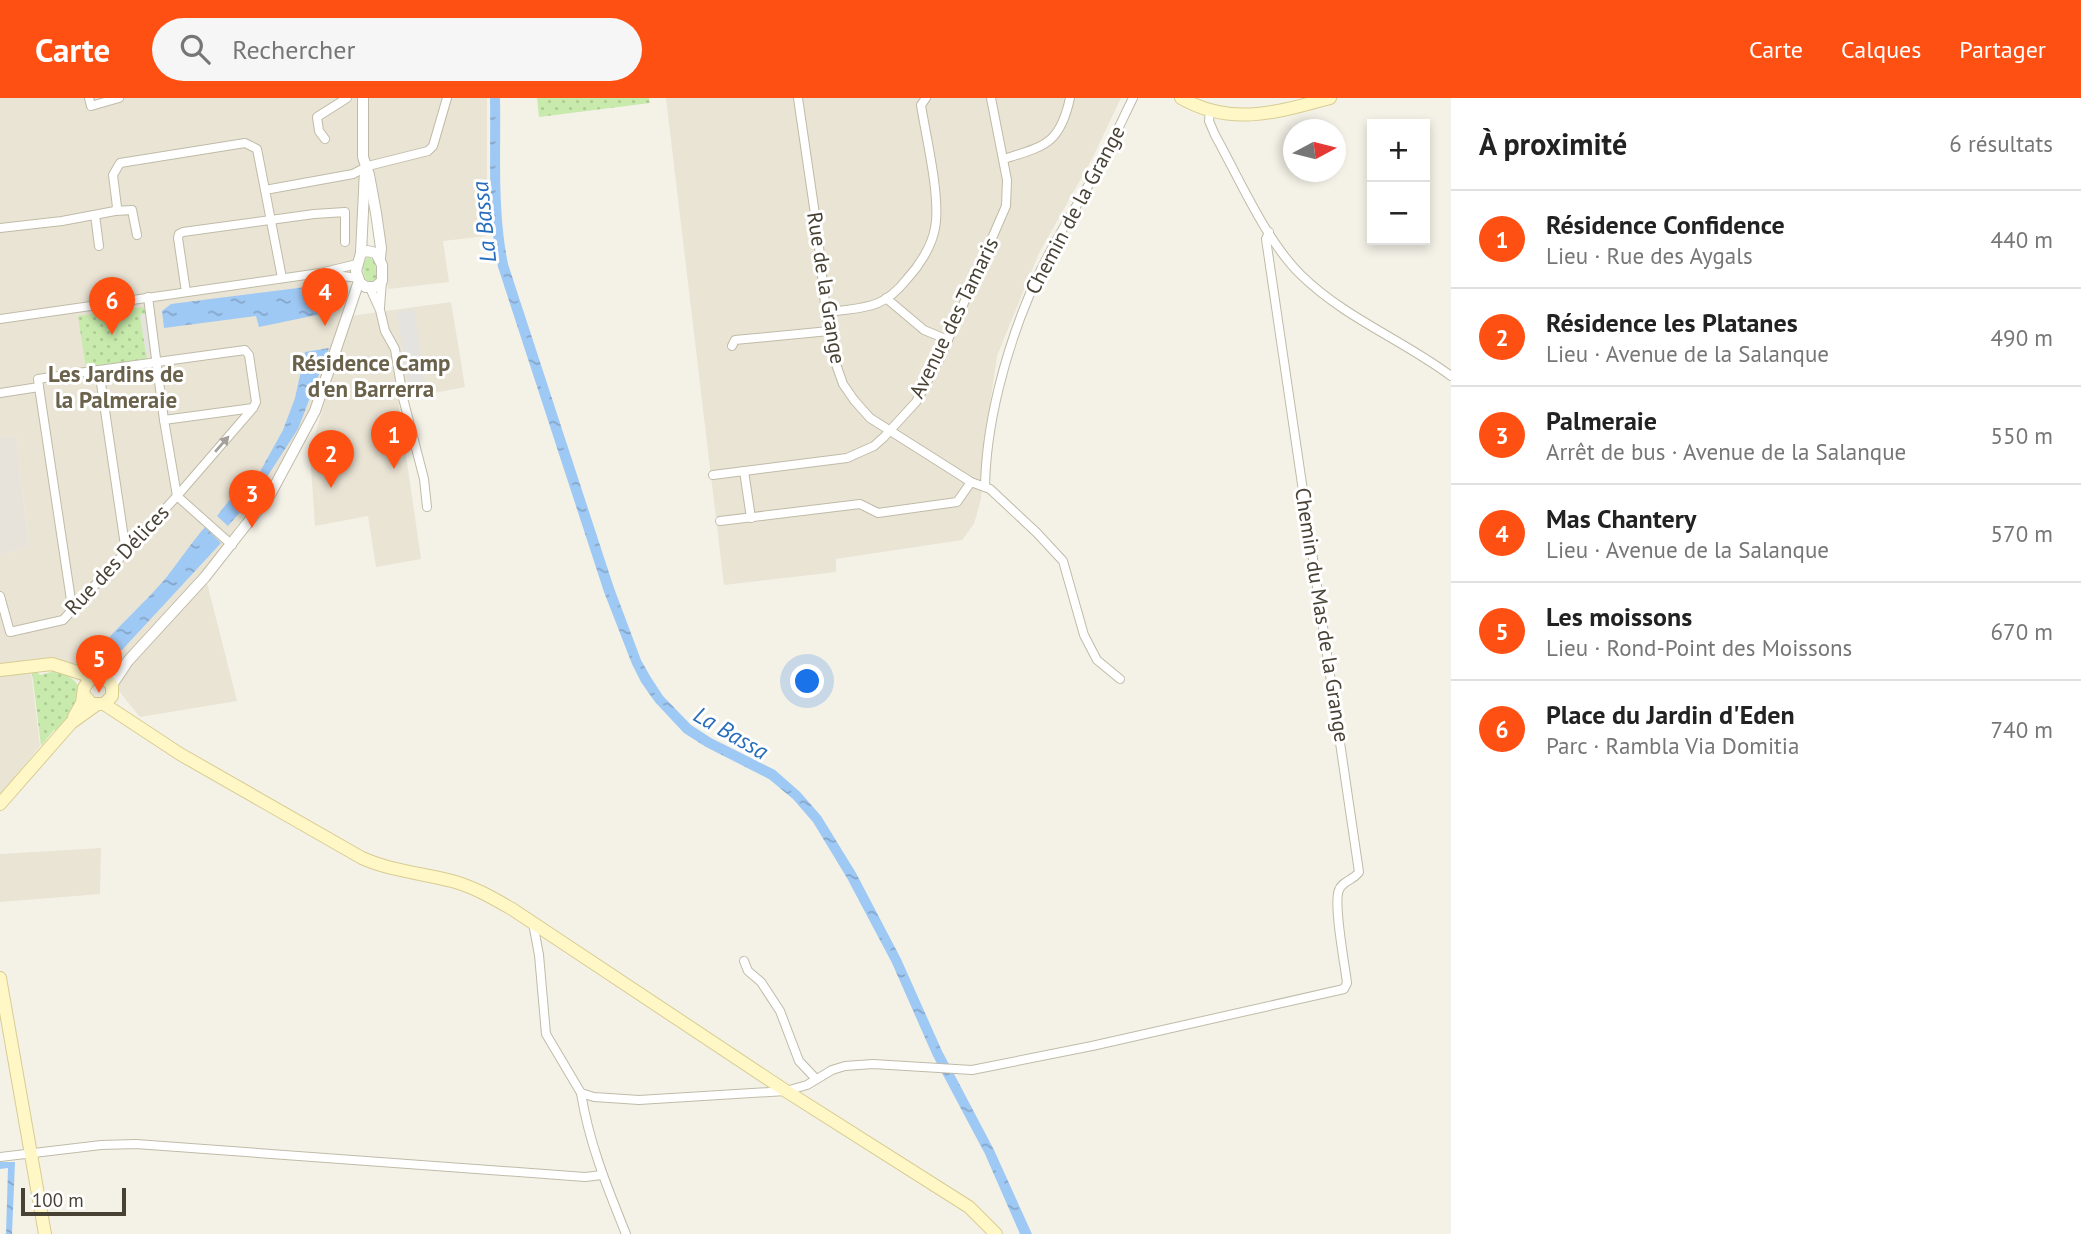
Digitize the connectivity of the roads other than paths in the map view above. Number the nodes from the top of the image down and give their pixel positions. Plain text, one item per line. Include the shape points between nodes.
1 (89, 98) edge
2 (119, 98) edge
3 (347, 98) edge
4 (363, 98) edge
5 (447, 98) edge
6 (798, 98) edge
7 (926, 98) edge
8 (991, 98) edge
9 (1070, 98) edge
10 (1133, 98) edge
11 (1181, 98) edge
12 (1330, 98) edge
13 (1210, 111) junction
14 (325, 139) dead end
15 (1004, 159) junction
16 (366, 168) junction
17 (265, 190) junction
18 (115, 211) junction
19 (376, 213) junction
20 (94, 215) junction
21 (362, 215) junction
22 (271, 220) junction
23 (0, 228) edge
24 (1269, 232) junction
25 (137, 235) dead end
26 (345, 242) dead end
27 (99, 246) dead end
28 (380, 258) junction
29 (359, 259) junction
30 (320, 274) junction
31 (282, 278) junction
32 (382, 281) junction
33 (363, 284) junction
34 (186, 292) junction
35 (148, 297) junction
36 (886, 298) junction
37 (380, 310) junction
38 (826, 313) junction
39 (0, 318) edge
40 (829, 331) junction
41 (948, 340) junction
42 (732, 346) dead end
43 (156, 362) junction
44 (99, 370) junction
45 (1451, 376) edge
46 (39, 387) junction
47 (0, 393) edge
48 (253, 408) junction
49 (164, 420) junction
50 (890, 431) junction
51 (744, 471) junction
52 (713, 475) dead end
53 (971, 482) junction
54 (985, 487) junction
55 (177, 496) junction
56 (427, 507) dead end
57 (751, 518) junction
58 (720, 522) dead end
59 (232, 545) junction
60 (126, 552) junction
61 (0, 596) edge
62 (75, 609) junction
63 (0, 670) edge
64 (1120, 679) dead end
65 (99, 691) junction
66 (0, 804) edge
67 (533, 923) junction
68 (744, 961) dead end
69 (0, 978) edge
70 (816, 1079) junction
71 (786, 1091) junction
72 (581, 1093) junction
73 (32, 1153) junction
74 (0, 1157) edge
75 (602, 1175) junction
76 (45, 1234) edge
77 (626, 1234) edge
78 (996, 1234) edge

1 - 2 street via 91,106
3 - 14 street via 317,117 318,131
4 - 16 street
5 - 16 street via 428,151
6 - 38 street, Rue de la Grange
7 - 36 street via 921,105 936,201 935,228 916,270
8 - 15 street, Avenue des Tamaris
9 - 15 street via 1066,118 1053,138 1031,153
10 - 54 street, Chemin de la Grange via 1029,296 1006,361 986,456
11 - 13 main road
12 - 13 main road via 1238,116
13 - 24 street via 1215,135
15 - 41 street, Avenue des Tamaris via 1006,206
16 - 17 street
16 - 19 street
16 - 21 street
17 - 18 street via 257,149 245,143 120,163 113,175
17 - 22 street
18 - 20 street
18 - 25 street via 132,210
19 - 21 street
19 - 28 street
20 - 23 street
20 - 27 street
21 - 29 street
22 - 26 street via 345,212
22 - 31 street
22 - 34 street via 179,234
24 - 45 street via 1298,273 1331,301
24 - 70 street, Chemin du Mas de la Grange via 1266,239 1359,872 1339,890 1344,989 972,1070 873,1064 845,1066
28 - 29 street via 372,251
28 - 32 street
29 - 30 street
29 - 33 street
30 - 31 street
30 - 33 street
31 - 34 street
32 - 33 street
32 - 37 street
33 - 37 street
33 - 59 street via 348,307 312,419 271,494
34 - 35 street
35 - 39 street
35 - 43 street
36 - 38 street
36 - 41 street via 924,330
37 - 56 street via 395,349
38 - 40 street, Rue de la Grange
40 - 42 street via 735,340
40 - 50 street, Rue de la Grange via 843,384 870,418
41 - 50 street, Avenue des Tamaris via 916,402
43 - 44 street
43 - 48 street via 246,350 256,402
43 - 49 street
44 - 46 street via 38,379
44 - 60 street
46 - 47 street
46 - 62 street
48 - 49 street
55 -> 48 street, Rue des Délices
49 - 55 street
50 - 51 street, Avenue des Tamaris via 874,446 847,458
50 - 53 street, Rue de la Grange
51 - 52 street, Avenue des Tamaris
51 - 57 street
53 - 54 street, Rue de la Grange
53 - 57 street via 957,502 878,513 860,504
54 - 64 street via 1063,561 1084,635 1097,660
55 - 59 street
55 - 60 street, Rue des Délices
57 - 58 street
59 - 65 street
60 - 62 street, Rue des Délices
61 - 62 street, Rue des Délices via 10,632 63,620
63 - 65 main road via 61,666
65 - 66 main road
65 - 67 main road via 129,719 180,754 362,858 473,888
67 - 71 main road
67 - 72 street via 546,1034
68 - 70 street via 775,1003 799,1061
69 - 73 main road
70 - 71 street
71 - 72 street via 639,1100
71 - 78 main road via 969,1208
72 - 75 street
73 - 74 street
73 - 75 street via 135,1144
73 - 76 main road
75 - 77 street

